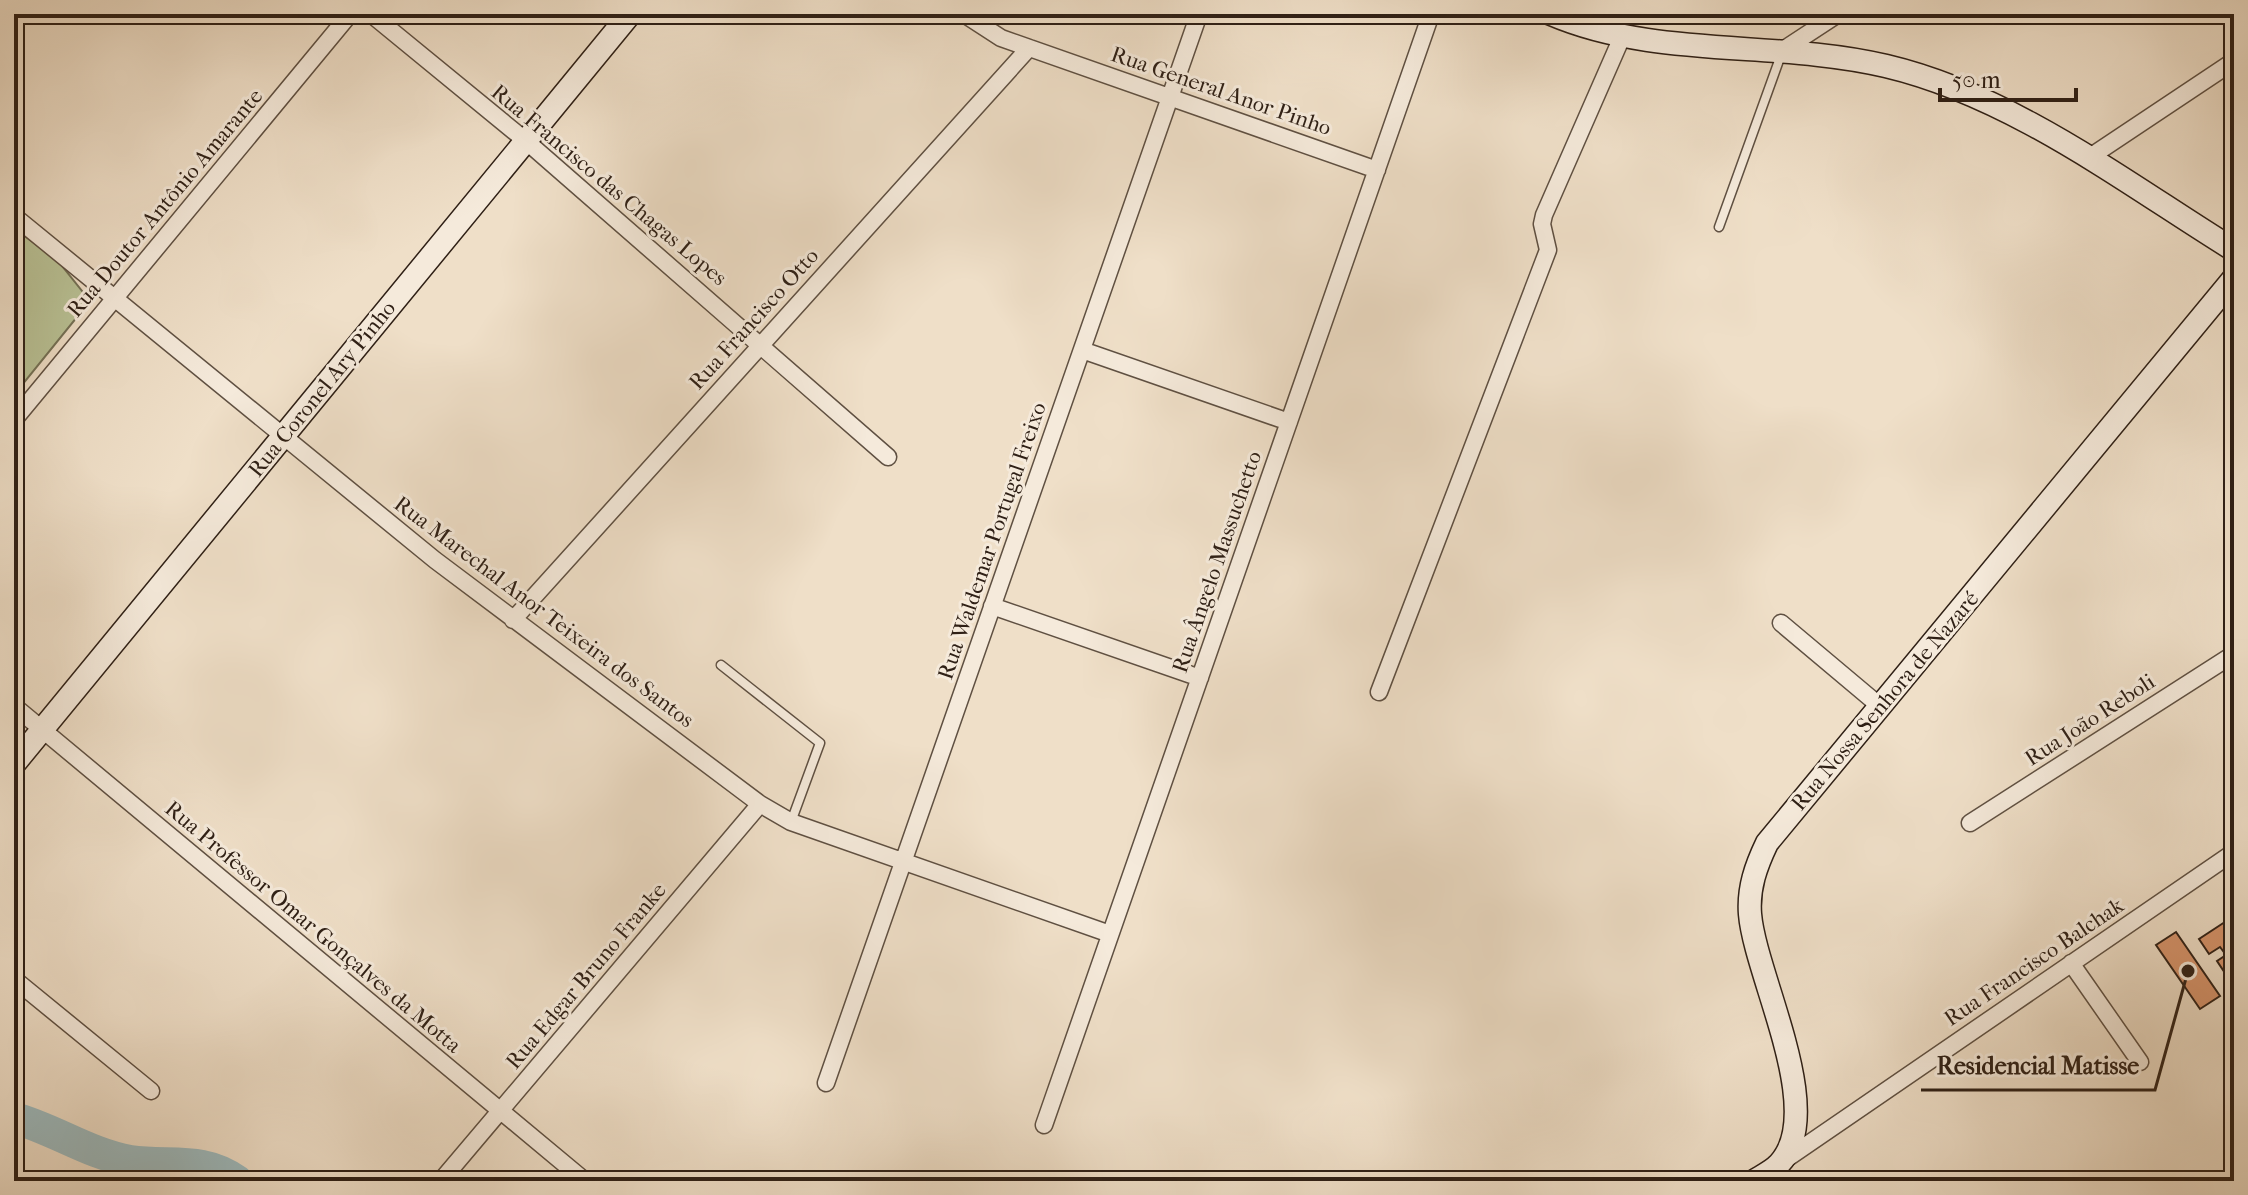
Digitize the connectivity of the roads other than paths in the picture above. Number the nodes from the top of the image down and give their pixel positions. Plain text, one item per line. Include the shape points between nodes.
1 (350, 14) edge
2 (371, 14) edge
3 (630, 14) edge
4 (964, 14) edge
5 (1199, 14) edge
6 (1431, 14) edge
7 (1551, 14) edge
8 (1838, 14) edge
9 (1622, 37) junction
10 (1029, 48) junction
11 (1783, 50) junction
12 (2234, 61) edge
13 (1170, 97) junction
14 (526, 141) junction
15 (2087, 159) junction
16 (1377, 170) junction
17 (14, 216) edge
18 (1719, 227) dead end
19 (2234, 250) edge
20 (2234, 278) edge
21 (115, 298) junction
22 (761, 344) junction
23 (1082, 350) junction
24 (14, 420) edge
25 (1289, 422) junction
26 (283, 436) junction
27 (888, 457) dead end
28 (992, 606) junction
29 (513, 620) junction
30 (1781, 623) dead end
31 (2234, 654) edge
32 (721, 665) dead end
33 (1200, 678) junction
34 (1379, 692) dead end
35 (14, 706) edge
36 (1881, 707) junction
37 (42, 730) junction
38 (14, 764) edge
39 (760, 804) junction
40 (791, 822) junction
41 (1970, 823) dead end
42 (2234, 852) edge
43 (903, 862) junction
44 (1110, 934) junction
45 (2071, 963) junction
46 (14, 979) edge
47 (2140, 1062) dead end
48 (826, 1083) dead end
49 (151, 1091) dead end
50 (500, 1111) junction
51 (1044, 1125) dead end
52 (1781, 1163) junction
53 (445, 1176) dead end
54 (585, 1181) edge
55 (1754, 1181) edge

1 - 21 street, Rua Doutor Antônio Amarante
2 - 14 street, Rua Francisco das Chagas Lopes
3 - 14 street, Rua Coronel Ary Pinho
4 - 10 street, Rua General Anor Pinho
5 - 13 street, Rua Waldemar Portugal Freixo
6 - 16 street, Rua Ângelo Massuchetto
7 - 9 street
8 - 11 street
9 - 11 street
9 - 34 street via 1544,215 1548,250
10 - 13 street, Rua General Anor Pinho
10 - 22 street, Rua Francisco Otto
11 - 15 street via 1921,76 2000,109
11 - 18 lane
12 - 15 street
13 - 16 street, Rua General Anor Pinho
13 - 23 street, Rua Waldemar Portugal Freixo
14 - 22 street, Rua Francisco das Chagas Lopes
14 - 26 street, Rua Coronel Ary Pinho
15 - 19 street
16 - 25 street, Rua Ângelo Massuchetto
17 - 21 street, Rua Marechal Anor Teixeira dos Santos
20 - 36 street, Rua Nossa Senhora de Nazaré
21 - 24 street, Rua Doutor Antônio Amarante
21 - 26 street, Rua Marechal Anor Teixeira dos Santos
22 - 27 street, Rua Francisco das Chagas Lopes
22 - 29 street, Rua Francisco Otto
23 - 25 street
23 - 28 street, Rua Waldemar Portugal Freixo
25 - 33 street, Rua Ângelo Massuchetto
26 - 29 street, Rua Marechal Anor Teixeira dos Santos
26 - 37 street, Rua Coronel Ary Pinho
28 - 33 street
28 - 43 street, Rua Waldemar Portugal Freixo
29 - 39 street, Rua Marechal Anor Teixeira dos Santos
30 - 36 street
31 - 41 street, Rua João Reboli
32 - 40 lane via 820,743
33 - 44 street, Rua Ângelo Massuchetto
35 - 37 street, Rua Professor Omar Gonçalves da Motta
36 - 52 street, Rua Nossa Senhora de Nazaré via 1781,825 1756,866 1750,915 1796,1091 1796,1112
37 - 38 street, Rua Coronel Ary Pinho
37 - 50 street, Rua Professor Omar Gonçalves da Motta
39 - 40 street, Rua Marechal Anor Teixeira dos Santos
39 - 50 street, Rua Edgar Bruno Franke
40 - 43 street, Rua Marechal Anor Teixeira dos Santos
42 - 45 street, Rua Francisco Balchak
43 - 44 street, Rua Marechal Anor Teixeira dos Santos
43 - 48 street, Rua Waldemar Portugal Freixo
44 - 51 street, Rua Ângelo Massuchetto
45 - 47 street
45 - 52 street, Rua Francisco Balchak
46 - 49 street
50 - 53 street, Rua Edgar Bruno Franke
50 - 54 street, Rua Professor Omar Gonçalves da Motta
52 - 55 street

